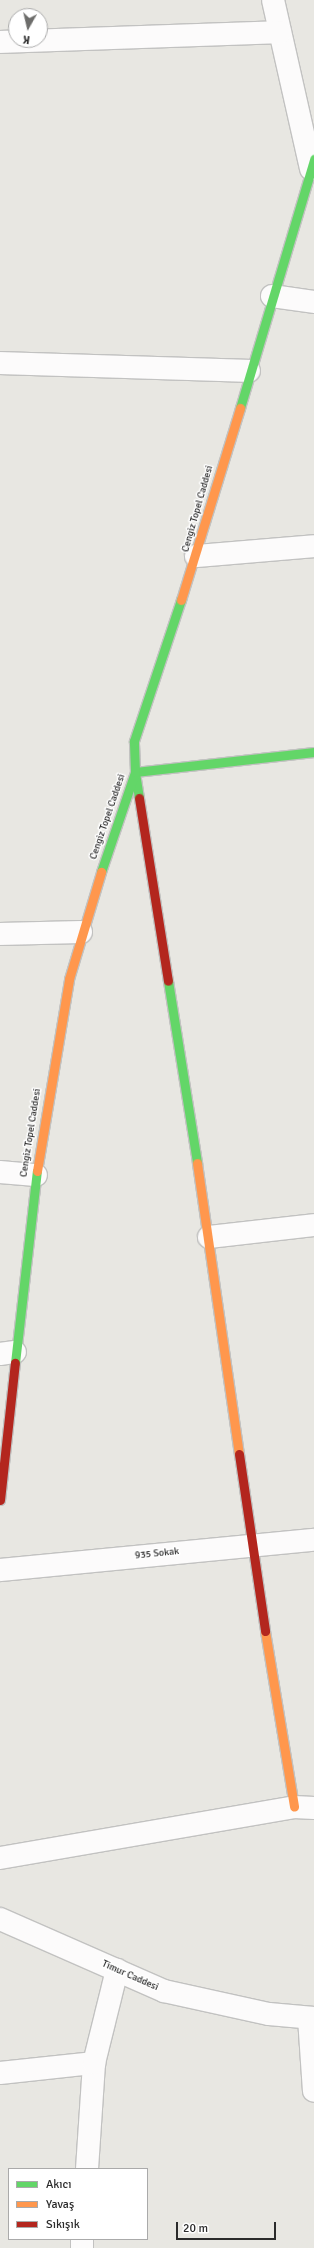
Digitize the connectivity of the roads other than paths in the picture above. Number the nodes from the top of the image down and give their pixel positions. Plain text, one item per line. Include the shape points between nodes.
1 (273, 0) edge
2 (280, 32) junction
3 (0, 42) edge
4 (312, 164) edge
5 (272, 296) junction
6 (314, 302) edge
7 (0, 363) edge
8 (249, 371) junction
9 (314, 546) edge
10 (196, 556) junction
11 (314, 752) edge
12 (135, 772) junction
13 (80, 932) junction
14 (0, 934) edge
15 (0, 1172) edge
16 (36, 1175) junction
17 (314, 1225) edge
18 (209, 1237) junction
19 (8, 1353) edge
20 (0, 1500) edge
21 (314, 1540) edge
22 (251, 1545) junction
23 (0, 1570) edge
24 (304, 1808) edge
25 (0, 1858) edge
26 (0, 1919) edge
27 (117, 1970) junction
28 (311, 2018) edge
29 (94, 2063) junction
30 (0, 2072) edge
31 (314, 2091) edge
32 (87, 2168) edge

1 - 2 street
2 - 3 street
2 - 4 street
4 - 5 street, Cengiz Topel Caddesi
5 - 6 street
5 - 8 street, Cengiz Topel Caddesi
7 - 8 street
8 - 10 street, Cengiz Topel Caddesi
9 - 10 street
10 - 12 street, Cengiz Topel Caddesi via 134,741
11 - 12 street
12 - 13 street, Cengiz Topel Caddesi
12 - 18 street
13 - 14 street
13 - 16 street, Cengiz Topel Caddesi via 56,1046
15 - 16 street
16 - 19 street, Cengiz Topel Caddesi
17 - 18 street
18 - 22 street
19 - 20 street, Cengiz Topel Caddesi
21 - 22 street, 935 Sokak
22 - 23 street, 935 Sokak
22 - 24 street
24 - 25 street
26 - 27 street, Timur Caddesi
27 - 28 street, Timur Caddesi via 164,1991 262,2013
27 - 29 street
28 - 31 street
29 - 30 street
29 - 32 street

